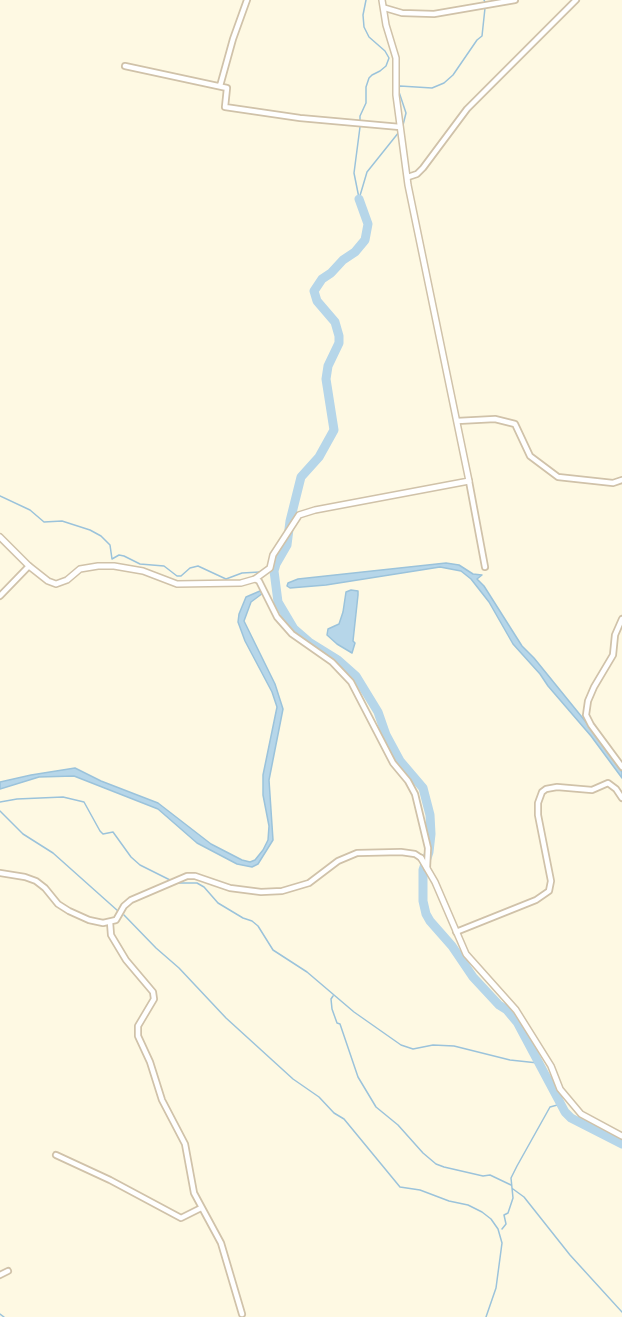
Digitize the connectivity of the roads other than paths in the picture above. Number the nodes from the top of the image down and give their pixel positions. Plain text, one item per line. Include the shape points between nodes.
1 (248, 0) edge
2 (382, 0) edge
3 (515, 0) edge
4 (576, 0) edge
5 (385, 8) junction
6 (125, 66) dead end
7 (220, 86) junction
8 (400, 127) junction
9 (408, 177) junction
10 (457, 421) junction
11 (622, 480) edge
12 (469, 481) junction
13 (0, 537) edge
14 (29, 566) junction
15 (485, 567) dead end
16 (255, 579) junction
17 (0, 596) edge
18 (622, 619) edge
19 (622, 767) edge
20 (622, 798) edge
21 (421, 858) joint
22 (427, 868) junction
23 (0, 873) edge
24 (110, 922) junction
25 (456, 932) junction
26 (622, 1136) edge
27 (56, 1155) dead end
28 (201, 1208) junction
29 (8, 1271) dead end
30 (0, 1275) edge
31 (242, 1314) dead end

1 - 7 street
2 - 5 street
3 - 5 street via 434,14
4 - 9 street via 467,109 423,168
5 - 8 street via 396,57
6 - 7 street
7 - 8 street via 227,88 225,108
8 - 9 street
9 - 10 street
10 - 11 street via 495,419 515,424 530,456 558,477 613,483
10 - 12 street
12 - 15 street
12 - 16 street via 299,515 273,555 270,568
13 - 14 street
14 - 16 street via 56,584 80,569 98,566 143,571 177,584 229,584
14 - 17 street
16 - 22 street via 292,634 332,662 351,682 393,763 415,794 428,848
18 - 19 street via 613,655 594,687 586,715
20 - 25 street via 608,783 592,790 557,787 542,792 538,815 551,881 549,891
21 - 22 street
21 - 24 street via 401,852 357,853 338,861 309,884 282,891 230,888 187,876 131,900 119,917
22 - 25 street
23 - 24 street via 36,881 58,904 82,918
24 - 28 street via 110,932 126,960 153,992 154,999 138,1026 138,1036 162,1100 185,1144 192,1188
25 - 26 street via 466,954 516,1010 560,1089 581,1114
27 - 28 street via 181,1218
28 - 31 street via 221,1243
29 - 30 street

